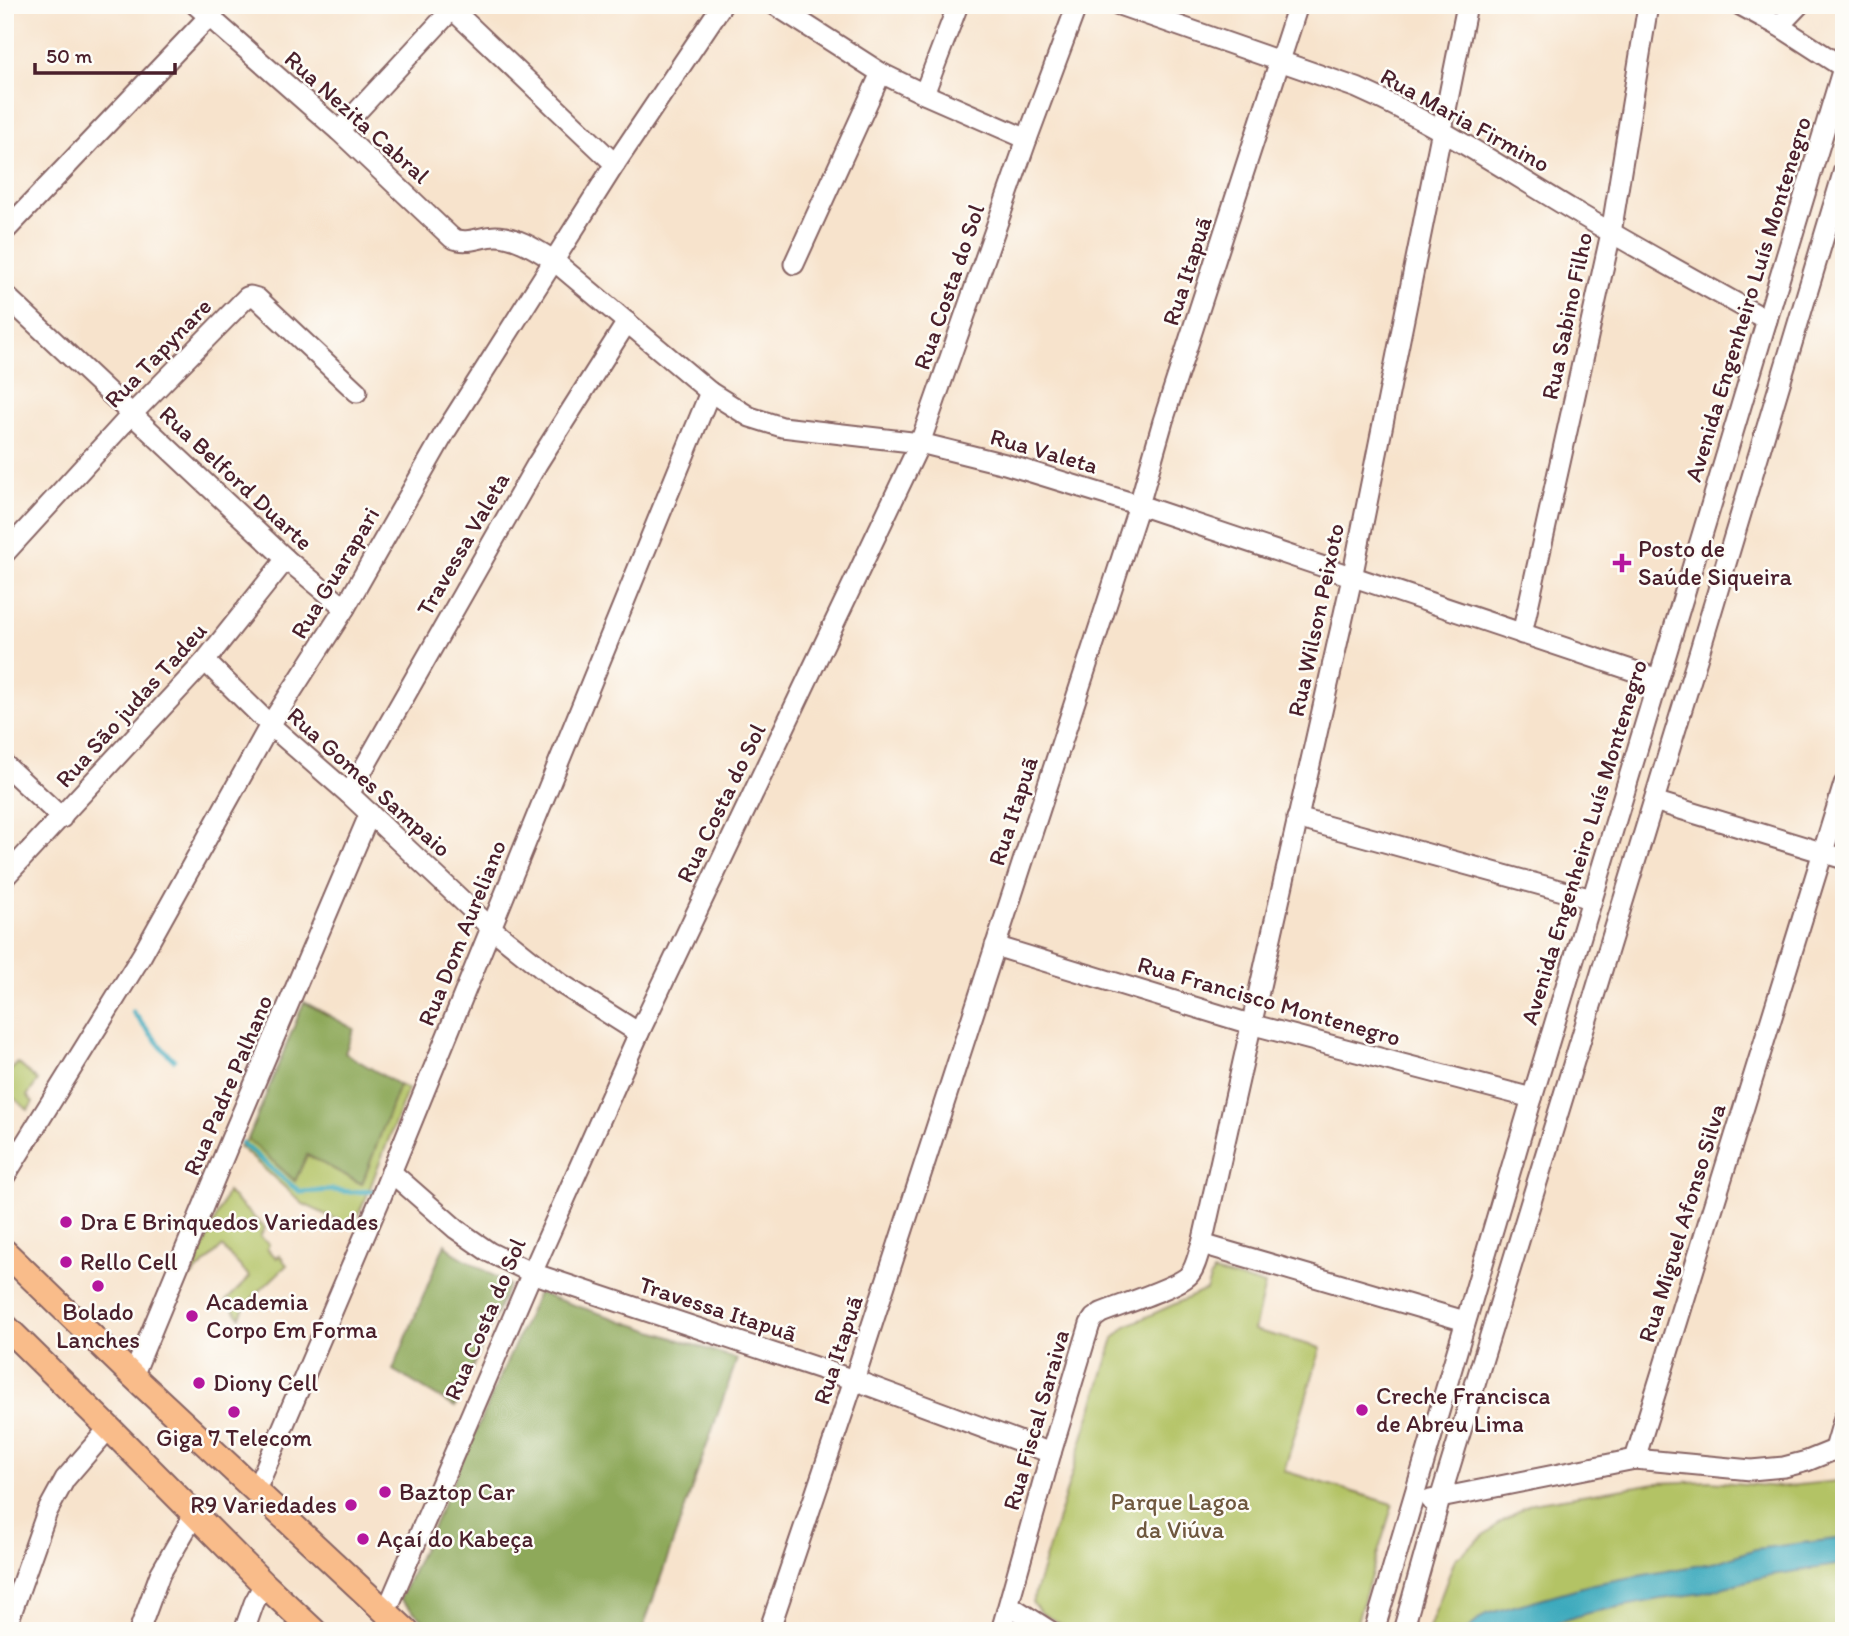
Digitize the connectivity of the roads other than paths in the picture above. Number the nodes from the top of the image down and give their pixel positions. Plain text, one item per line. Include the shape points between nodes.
1 (722, 5) edge
2 (775, 5) edge
3 (958, 5) edge
4 (1077, 5) edge
5 (1119, 5) edge
6 (1298, 5) edge
7 (1467, 5) edge
8 (1648, 5) edge
9 (1740, 5) edge
10 (454, 7) edge
11 (1795, 7) edge
12 (208, 9) edge
13 (1779, 26) junction
14 (1281, 61) junction
15 (1844, 68) edge
16 (881, 73) junction
17 (924, 94) junction
18 (339, 131) junction
19 (1442, 132) junction
20 (1027, 139) junction
21 (615, 164) junction
22 (1844, 170) edge
23 (5, 231) edge
24 (1611, 233) junction
25 (453, 238) joint
26 (553, 260) junction
27 (794, 264) dead end
28 (5, 295) edge
29 (1767, 320) junction
30 (626, 322) junction
31 (357, 392) dead end
32 (710, 392) junction
33 (132, 414) junction
34 (920, 443) junction
35 (1719, 475) junction
36 (1749, 483) junction
37 (1139, 505) junction
38 (5, 553) edge
39 (286, 559) junction
40 (1352, 578) junction
41 (345, 608) junction
42 (1522, 634) junction
43 (205, 662) junction
44 (1657, 680) junction
45 (271, 725) junction
46 (5, 765) edge
47 (1844, 784) edge
48 (349, 794) junction
49 (1654, 802) junction
50 (370, 813) junction
51 (62, 817) junction
52 (1297, 818) junction
53 (1822, 853) junction
54 (1844, 859) edge
55 (5, 877) edge
56 (1592, 899) junction
57 (490, 927) junction
58 (995, 946) junction
59 (1250, 1024) junction
60 (639, 1033) junction
61 (1545, 1057) junction
62 (1572, 1065) junction
63 (1532, 1098) junction
64 (391, 1172) junction
65 (5, 1176) edge
66 (1202, 1244) junction
67 (5, 1252) edge
68 (532, 1273) junction
69 (1465, 1321) junction
70 (5, 1326) edge
71 (133, 1376) junction
72 (854, 1380) junction
73 (1844, 1418) edge
74 (109, 1428) junction
75 (1839, 1448) edge
76 (1051, 1453) junction
77 (1635, 1459) junction
78 (256, 1490) junction
79 (1440, 1499) junction
80 (1412, 1503) junction
81 (194, 1516) junction
82 (264, 1584) junction
83 (1009, 1605) junction
84 (386, 1612) junction
85 (5, 1631) edge
86 (139, 1631) edge
87 (244, 1631) edge
88 (314, 1631) edge
89 (406, 1631) edge
90 (769, 1631) edge
91 (1001, 1631) edge
92 (1050, 1631) edge
93 (1374, 1631) edge
94 (1403, 1631) edge

1 - 21 street, Rua Guarapari
2 - 16 street
3 - 17 street
4 - 20 street, Rua Costa do Sol
5 - 14 street, Rua Maria Firmino
6 - 14 street, Rua Itapuã
7 - 19 street, Rua Wilson Peixoto
8 - 24 street, Rua Sabino Filho
9 - 13 street
10 - 18 street
10 - 21 street
11 - 13 street
12 - 18 street, Rua Nezita Cabral
12 - 23 street
13 - 15 street
14 - 19 street, Rua Maria Firmino via 1357,88
14 - 37 street, Rua Itapuã
15 - 29 street, Avenida Engenheiro Luís Montenegro
16 - 17 street
16 - 27 street
17 - 20 street
18 - 25 street, Rua Nezita Cabral
19 - 24 street, Rua Maria Firmino
19 - 40 street, Rua Wilson Peixoto
20 - 34 street, Rua Costa do Sol
21 - 26 street, Rua Guarapari
22 - 36 street
24 - 29 street, Rua Maria Firmino
24 - 42 street, Rua Sabino Filho
25 - 26 street, Rua Valeta via 468,242 503,237
26 - 30 street, Rua Valeta
26 - 41 street, Rua Guarapari via 444,434
28 - 33 street, Rua Belford Duarte
29 - 35 street, Avenida Engenheiro Luís Montenegro
30 - 32 street, Rua Valeta
30 - 48 street, Travessa Valeta via 537,464
31 - 33 street, Rua Tapynare via 250,296
32 - 34 street, Rua Valeta via 750,417 782,427
32 - 57 street, Rua Dom Aureliano
33 - 38 street, Rua Tapynare
33 - 39 street, Rua Belford Duarte
34 - 37 street, Rua Valeta
34 - 60 street, Rua Costa do Sol
35 - 36 street
35 - 44 street, Avenida Engenheiro Luís Montenegro
36 - 49 street
37 - 40 street, Rua Valeta
37 - 58 street, Rua Itapuã
39 - 41 street, Rua Belford Duarte
39 - 43 street, Rua São judas Tadeu
40 - 42 street, Rua Valeta
40 - 52 street, Rua Wilson Peixoto
41 - 45 street, Rua Guarapari
42 - 44 street, Rua Valeta
43 - 45 street, Rua Gomes Sampaio
43 - 51 street, Rua São judas Tadeu
44 - 56 street, Avenida Engenheiro Luís Montenegro
45 - 48 street, Rua Gomes Sampaio
45 - 65 street, Rua Guarapari via 142,955
46 - 51 street
47 - 53 street, Rua Miguel Afonso Silva
48 - 50 street, Rua Gomes Sampaio
49 - 53 street
49 - 62 street
50 - 57 street, Rua Gomes Sampaio
50 - 71 street, Rua Padre Palhano
51 - 55 street, Rua São judas Tadeu
52 - 56 street
52 - 59 street, Rua Wilson Peixoto
53 - 54 street
53 - 77 street, Rua Miguel Afonso Silva
56 - 61 street, Avenida Engenheiro Luís Montenegro
57 - 60 street, Rua Gomes Sampaio via 560,983
57 - 64 street, Rua Dom Aureliano
58 - 59 street, Rua Francisco Montenegro
58 - 72 street, Rua Itapuã
59 - 63 street, Rua Francisco Montenegro
59 - 66 street, Rua Wilson Peixoto
60 - 68 street, Rua Costa do Sol
61 - 62 street
61 - 63 street, Avenida Engenheiro Luís Montenegro
62 - 79 street
63 - 69 street, Avenida Engenheiro Luís Montenegro
64 - 68 street, Travessa Itapuã via 456,1229
64 - 78 street, Rua Dom Aureliano
66 - 69 street
66 - 76 street, Rua Fiscal Saraiva via 1186,1278 1094,1318
67 - 71 main road
68 - 72 street, Travessa Itapuã
68 - 84 street, Rua Costa do Sol
69 - 80 street, Avenida Engenheiro Luís Montenegro
70 - 74 main road
71 - 78 main road
72 - 76 street, Travessa Itapuã
72 - 90 street, Rua Itapuã
73 - 75 street
74 - 81 main road
74 - 85 street via 65,1479 47,1512
75 - 77 street via 1784,1467 1751,1470
76 - 83 street, Rua Fiscal Saraiva
77 - 79 street
78 - 84 main road
79 - 80 street
79 - 94 street
80 - 93 street, Avenida Engenheiro Luís Montenegro
81 - 82 main road
81 - 86 street via 160,1574
82 - 87 street
82 - 88 main road
83 - 91 street, Rua Fiscal Saraiva
83 - 92 street
84 - 89 main road

